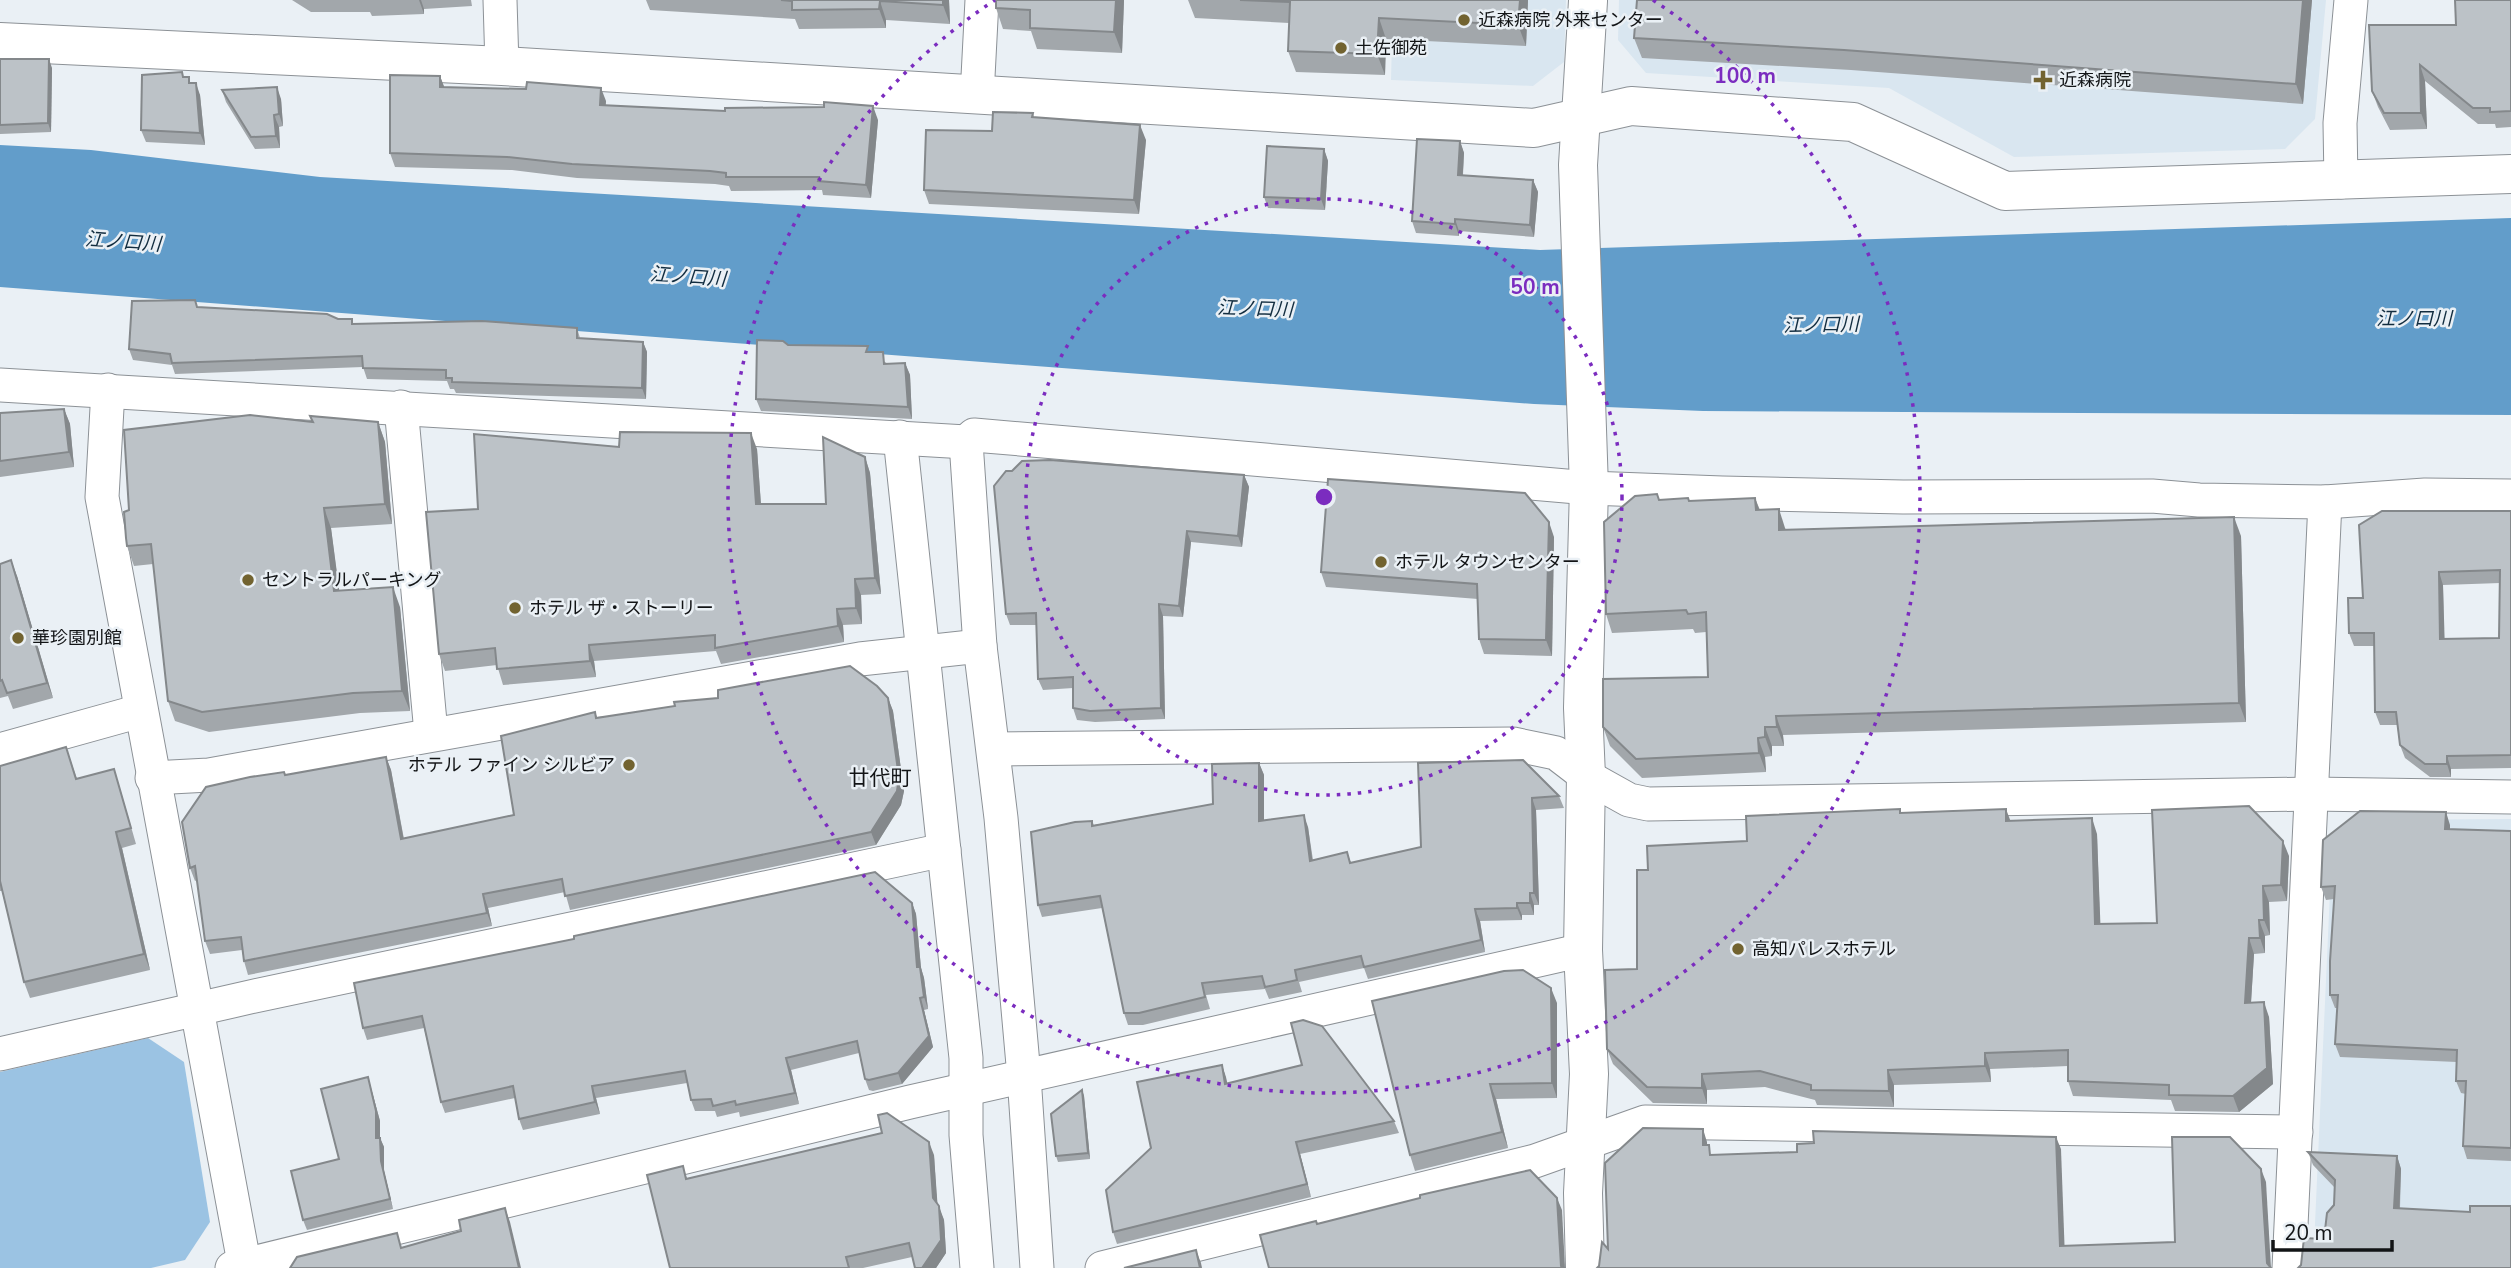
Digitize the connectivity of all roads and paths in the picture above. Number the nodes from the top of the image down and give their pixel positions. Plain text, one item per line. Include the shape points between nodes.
1 (500, 0) edge
2 (982, 0) edge
3 (2351, 0) edge
4 (1588, 1) edge
5 (0, 42) edge
6 (502, 66) junction
7 (977, 96) junction
8 (1583, 115) junction
9 (2511, 174) edge
10 (2341, 181) junction
11 (0, 385) edge
12 (108, 390) junction
13 (401, 407) junction
14 (900, 437) junction
15 (966, 442) junction
16 (1589, 488) junction
17 (2511, 496) edge
18 (2325, 502) junction
19 (979, 646) junction
20 (922, 651) junction
21 (140, 711) junction
22 (430, 733) junction
23 (994, 749) junction
24 (0, 750) edge
25 (1586, 776) junction
26 (152, 778) junction
27 (2311, 794) junction
28 (2511, 797) edge
29 (944, 850) junction
30 (1583, 950) junction
31 (197, 1009) junction
32 (0, 1055) edge
33 (1024, 1076) junction
34 (965, 1090) junction
35 (2296, 1132) junction
36 (1586, 1141) junction
37 (240, 1267) edge
38 (977, 1268) edge
39 (1037, 1268) edge
40 (1102, 1268) edge
41 (1585, 1268) edge
42 (2289, 1268) edge

1 - 6 street
2 - 7 street
3 - 10 street via 2340,123
4 - 8 street
5 - 6 street
6 - 7 street
7 - 8 street via 1534,128
8 - 10 street via 1631,106 1853,122 2005,191
8 - 16 street via 1578,165
9 - 10 street
11 - 12 street
12 - 13 street
12 - 21 street via 102,497
13 - 14 street
13 - 22 street
14 - 15 street
14 - 20 street
15 - 16 street via 974,435
15 - 19 street
16 - 18 street
16 - 25 street via 1583,708
17 - 18 street via 2426,495
18 - 27 street
19 - 20 street
19 - 23 street
20 - 22 street
20 - 29 street
21 - 24 street
21 - 26 street
22 - 26 street via 209,775
23 - 25 street via 1513,744 1556,753
23 - 33 street
25 - 27 street via 1629,800 1648,804
25 - 30 street
26 - 31 street
27 - 28 street
27 - 35 street
29 - 31 street
29 - 34 street via 966,1058
30 - 33 street
30 - 36 street via 1589,1074
31 - 32 street
31 - 37 street
33 - 34 street
33 - 39 street
34 - 37 street
34 - 38 street
35 - 36 street via 1645,1122
35 - 42 street
36 - 40 street via 1535,1161
36 - 41 street

